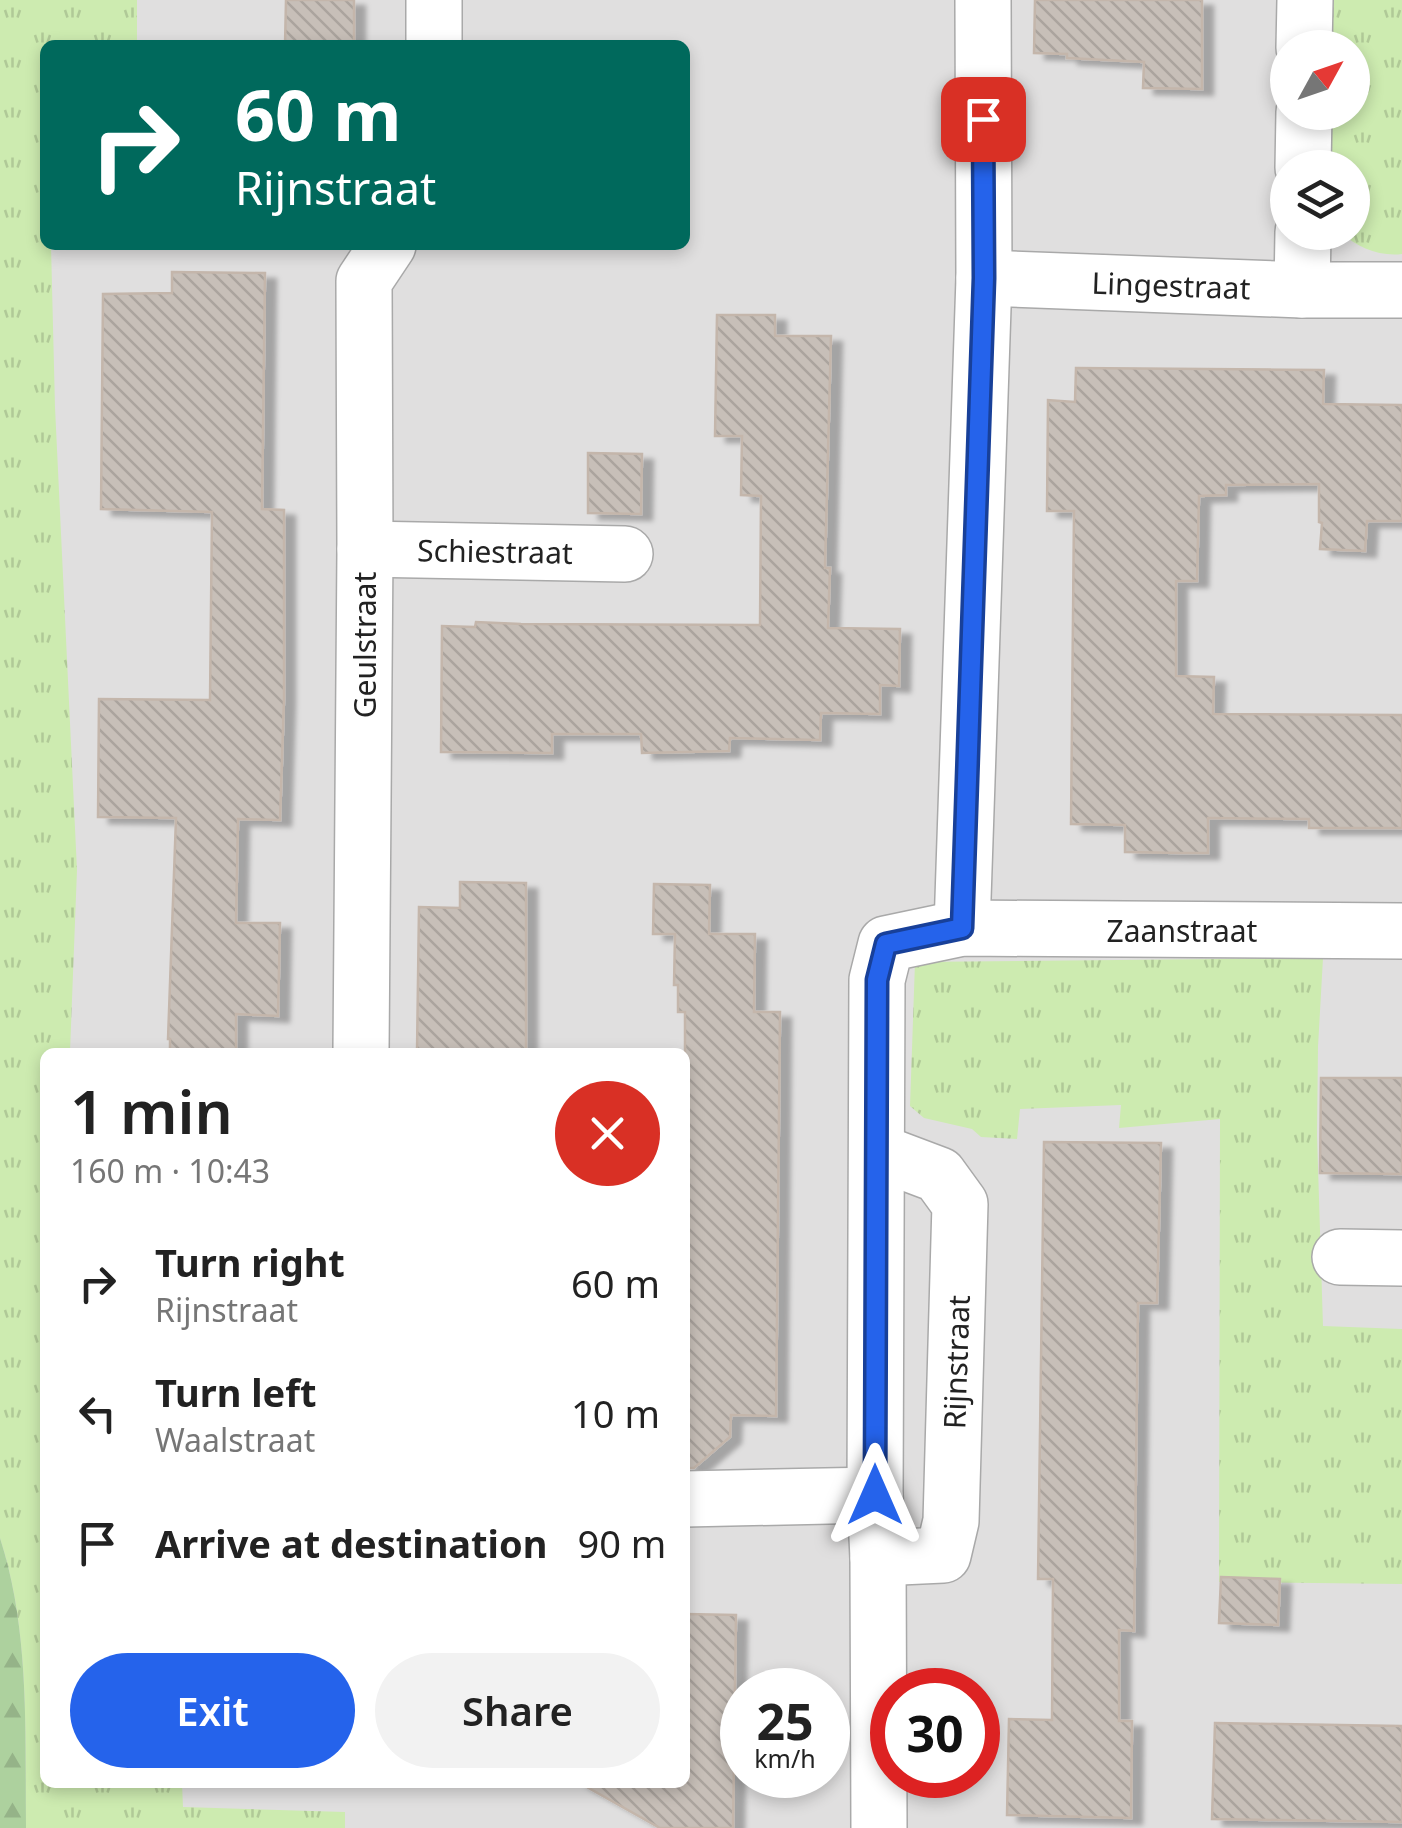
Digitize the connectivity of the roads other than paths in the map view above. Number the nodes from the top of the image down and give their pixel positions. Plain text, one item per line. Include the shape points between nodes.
1 (434, 0) edge
2 (983, 0) edge
3 (1305, 0) edge
4 (1304, 30) edge
5 (434, 40) edge
6 (385, 250) edge
7 (1302, 250) edge
8 (984, 278) junction
9 (1302, 290) junction
10 (1402, 290) edge
11 (365, 548) junction
12 (625, 554) dead end
13 (962, 928) junction
14 (1402, 932) edge
15 (361, 1048) edge
16 (878, 1152) junction
17 (1340, 1257) dead end
18 (1402, 1258) edge
19 (875, 1495) junction
20 (690, 1498) edge
21 (878, 1558) junction
22 (879, 1828) edge

1 - 5 street
2 - 8 street
3 - 4 street
6 - 11 street, Geulstraat via 364,281
7 - 9 street
8 - 9 street, Lingestraat
8 - 13 street
9 - 10 street, Lingestraat
11 - 12 street, Schiestraat
11 - 15 street, Geulstraat
13 - 14 street, Zaanstraat
13 - 16 street via 886,944 877,980
16 - 19 street
16 - 21 street, Rijnstraat via 939,1174 960,1204 951,1521 943,1554
17 - 18 street
19 - 20 street
19 - 21 street
21 - 22 street

